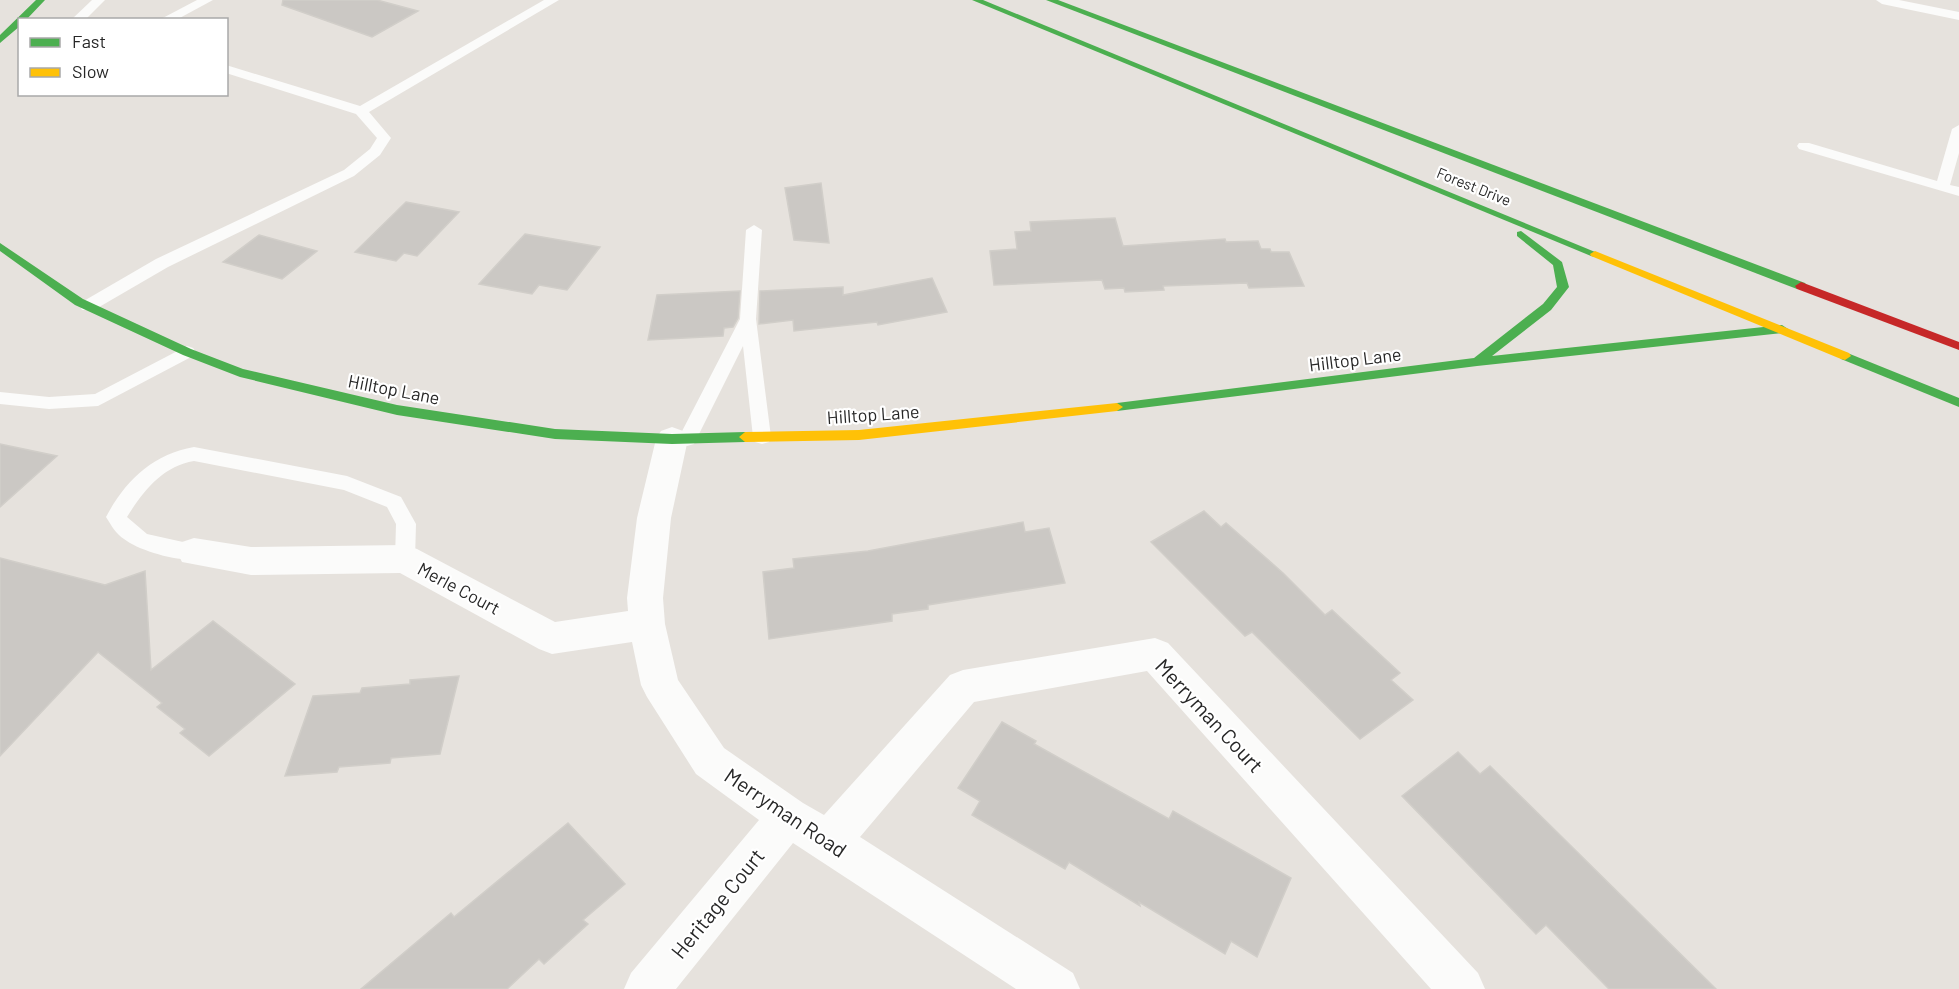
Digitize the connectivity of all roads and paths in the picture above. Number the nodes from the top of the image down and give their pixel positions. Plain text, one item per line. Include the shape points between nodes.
1 (41, 0) edge
2 (99, 0) edge
3 (207, 0) edge
4 (553, 0) edge
5 (976, 0) edge
6 (1050, 0) edge
7 (1881, 0) edge
8 (1959, 16) edge
9 (24, 18) edge
10 (79, 18) edge
11 (169, 18) edge
12 (18, 24) edge
13 (0, 40) edge
14 (228, 70) edge
15 (361, 111) junction
16 (1959, 129) edge
17 (1804, 146) dead end
18 (1942, 187) junction
19 (1959, 192) edge
20 (1494, 212) junction
21 (754, 230) dead end
22 (3, 251) edge
23 (88, 306) junction
24 (748, 319) junction
25 (1888, 319) junction
26 (1853, 322) dead end
27 (1806, 327) dead end
28 (1782, 330) junction
29 (1959, 346) edge
30 (187, 352) junction
31 (1477, 362) junction
32 (0, 398) edge
33 (1959, 403) edge
34 (762, 437) junction
35 (680, 439) junction
36 (194, 552) joint
37 (405, 559) junction
38 (647, 624) junction
39 (788, 817) junction
40 (829, 841) junction
41 (647, 989) edge
42 (1057, 989) edge
43 (1462, 989) edge

1 - 9 main road
2 - 10 lane
3 - 11 lane
4 - 15 lane
5 - 20 main road, Forest Drive
6 - 25 main road, Forest Drive
7 - 8 lane
12 - 13 main road
14 - 15 lane
15 - 23 lane via 384,138 375,152 348,173 162,263
16 - 18 lane
17 - 18 lane
18 - 19 lane
20 - 28 main road, Forest Drive
20 - 31 main road via 1558,264 1563,287 1547,307
21 - 24 lane
22 - 23 main road, Hilltop Lane
23 - 30 main road, Hilltop Lane
24 - 34 lane
24 - 35 lane
25 - 26 main road
25 - 29 main road, Forest Drive
27 - 28 main road, Hilltop Lane
28 - 31 main road, Hilltop Lane
28 - 33 main road, Forest Drive
30 - 32 lane via 98,400 49,403
30 - 35 main road, Hilltop Lane via 240,372 397,410 555,434
31 - 34 main road, Hilltop Lane via 1024,418 859,435
34 - 35 main road, Hilltop Lane
35 - 38 street, Merryman Road via 654,518 645,598
36 - 37 street, Merle Court via 251,561
36 - 37 lane via 140,541 122,528 116,516 131,493 163,463 179,455 194,454 347,483 394,502 406,524
37 - 38 street, Merle Court via 552,638
38 - 39 street, Merryman Road via 660,684 710,761
39 - 40 street, Merryman Road
39 - 41 street, Heritage Court
40 - 42 street, Merryman Road
40 - 43 street, Merryman Court via 963,687 1155,654

